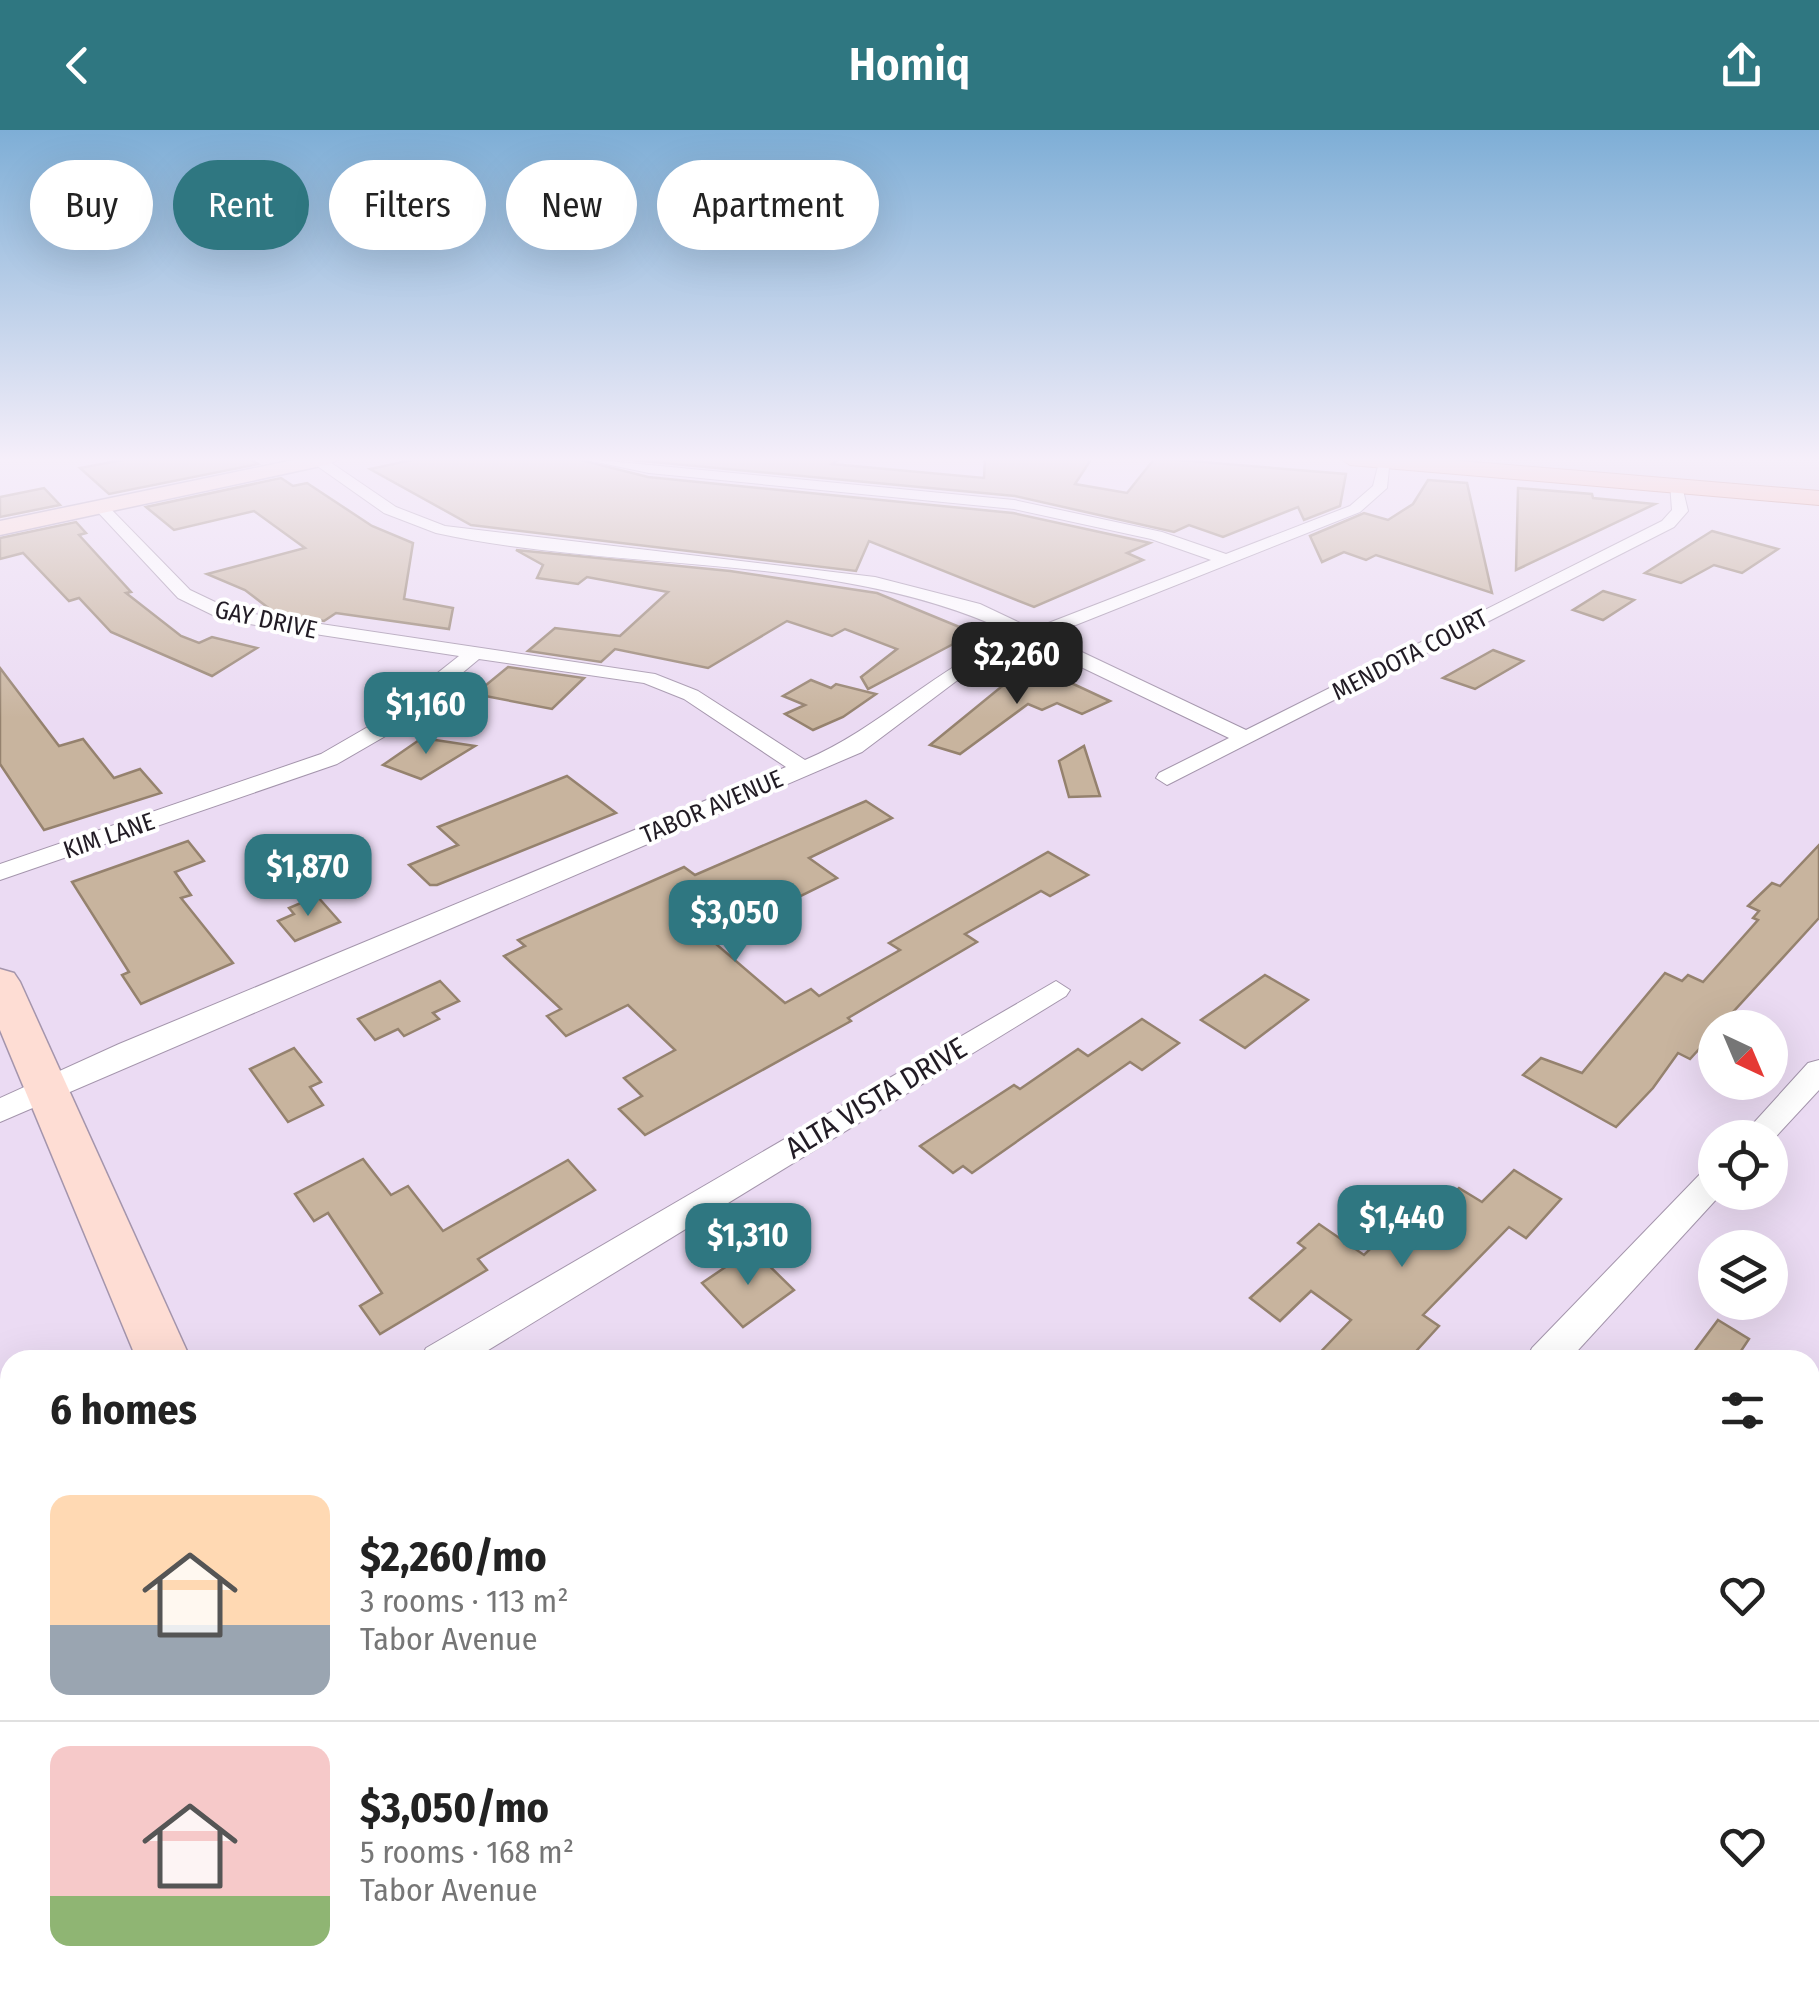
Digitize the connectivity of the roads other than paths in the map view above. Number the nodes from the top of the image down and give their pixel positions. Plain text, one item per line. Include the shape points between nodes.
1 (137, 545) edge
2 (565, 545) edge
3 (1186, 545) edge
4 (1262, 545) edge
5 (1627, 545) edge
6 (1226, 559) junction
7 (1032, 635) junction
8 (474, 652) junction
9 (1246, 738) junction
10 (804, 769) junction
11 (1166, 778) dead end
12 (0, 872) edge
13 (0, 982) edge
14 (1056, 990) dead end
15 (1819, 1071) edge
16 (47, 1091) junction
17 (0, 1111) edge
18 (1773, 1120) edge
19 (1698, 1199) edge
20 (160, 1350) edge
21 (456, 1350) edge
22 (1563, 1350) edge

1 - 8 street, GAY DRIVE via 204,608 256,624
2 - 7 street via 890,584 950,599
3 - 6 street
4 - 6 street, TABOR AVENUE
5 - 9 street, MENDOTA COURT
6 - 7 street, TABOR AVENUE
7 - 9 street
7 - 10 street, TABOR AVENUE via 982,657 874,735
8 - 10 street, GAY DRIVE via 648,678 691,695
8 - 12 street, KIM LANE via 381,729 329,759
9 - 11 street, MENDOTA COURT
10 - 16 street, TABOR AVENUE
13 - 16 main road
14 - 21 street, ALTA VISTA DRIVE
15 - 18 street
16 - 17 street, TABOR AVENUE
16 - 20 main road
19 - 22 street

